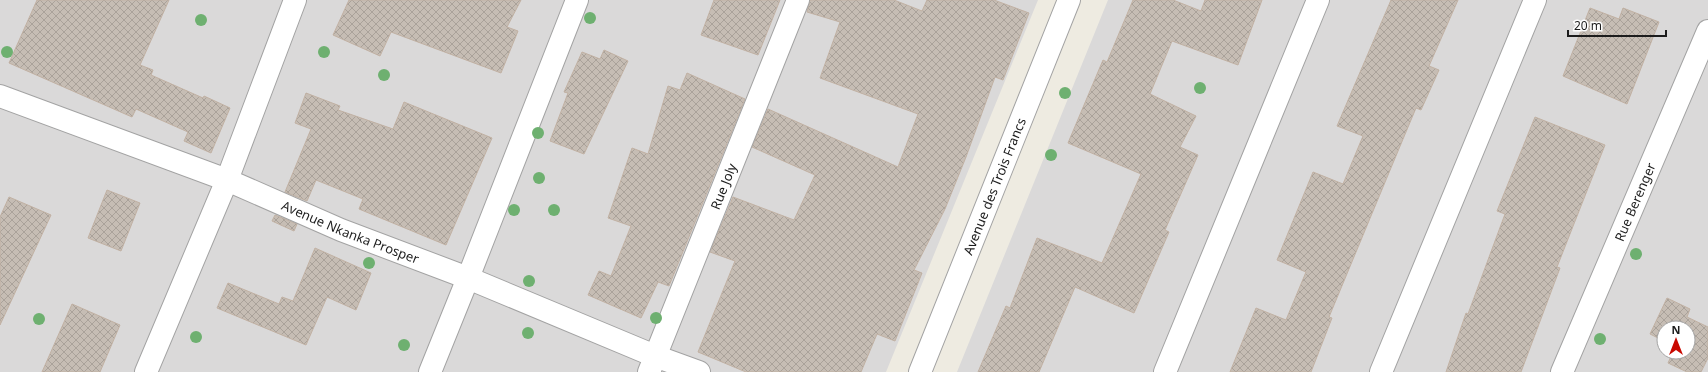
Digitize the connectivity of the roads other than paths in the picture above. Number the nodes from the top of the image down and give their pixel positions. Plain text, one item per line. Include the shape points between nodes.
1 (295, 0) edge
2 (577, 0) edge
3 (798, 0) edge
4 (1069, 0) edge
5 (1318, 0) edge
6 (1535, 0) edge
7 (1708, 31) edge
8 (0, 96) edge
9 (227, 180) junction
10 (468, 278) junction
11 (652, 364) edge
12 (146, 372) edge
13 (430, 372) edge
14 (699, 372) edge
15 (920, 372) edge
16 (1165, 372) edge
17 (1381, 372) edge
18 (1562, 372) edge

1 - 9 street
2 - 10 street
3 - 11 street, Rue Joly
4 - 15 street, Avenue des Trois Francs
5 - 16 street
6 - 17 street
7 - 18 street, Rue Berenger
8 - 9 street, Avenue Nkanka Prosper
9 - 10 street, Avenue Nkanka Prosper via 341,230
9 - 12 street
10 - 11 street, Avenue Nkanka Prosper
10 - 13 street
11 - 14 street, Avenue Nkanka Prosper

